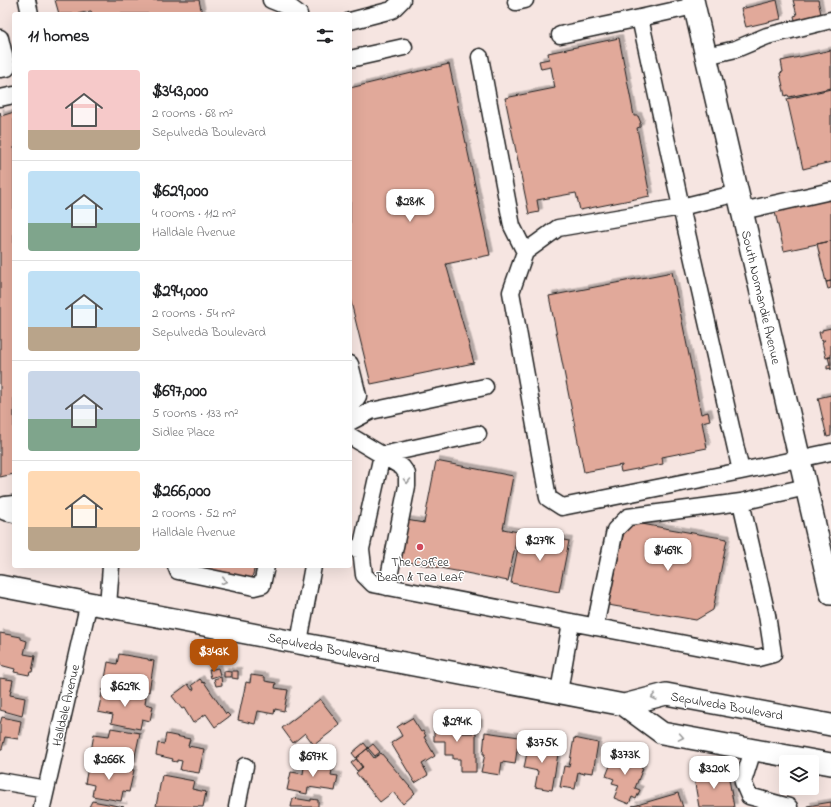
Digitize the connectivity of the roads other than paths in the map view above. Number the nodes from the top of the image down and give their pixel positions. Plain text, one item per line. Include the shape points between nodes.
1 (27, 0) edge
2 (272, 0) edge
3 (402, 0) edge
4 (693, 3) edge
5 (30, 12) edge
6 (296, 12) edge
7 (640, 18) junction
8 (352, 20) edge
9 (831, 20) edge
10 (560, 35) dead end
11 (0, 38) edge
12 (404, 47) dead end
13 (706, 56) junction
14 (480, 57) dead end
15 (352, 59) edge
16 (0, 69) edge
17 (12, 95) edge
18 (0, 98) edge
19 (831, 191) edge
20 (740, 202) junction
21 (681, 207) junction
22 (524, 252) junction
23 (352, 372) edge
24 (485, 387) dead end
25 (352, 405) edge
26 (352, 421) edge
27 (478, 434) dead end
28 (352, 437) edge
29 (831, 452) edge
30 (382, 455) junction
31 (800, 459) junction
32 (741, 471) junction
33 (806, 487) junction
34 (741, 502) junction
35 (12, 504) edge
36 (12, 514) edge
37 (355, 549) edge
38 (110, 568) edge
39 (177, 568) edge
40 (266, 568) edge
41 (313, 568) edge
42 (0, 586) edge
43 (387, 587) junction
44 (831, 594) edge
45 (98, 604) junction
46 (571, 622) junction
47 (595, 627) junction
48 (299, 642) junction
49 (559, 692) junction
50 (624, 704) junction
51 (831, 725) edge
52 (753, 750) junction
53 (831, 764) edge
54 (245, 766) dead end
55 (0, 782) edge
56 (46, 789) junction
57 (42, 807) edge
58 (237, 807) edge
59 (789, 807) edge

1 - 5 street
2 - 6 street
3 - 8 street via 392,10
4 - 7 street
4 - 13 main road, South Normandie Avenue
7 - 10 street
7 - 21 street
9 - 13 street via 767,36 736,49
11 - 16 street via 7,68
12 - 15 street
13 - 20 main road, South Normandie Avenue
14 - 22 street via 512,226
17 - 18 street
19 - 20 street
20 - 21 street
20 - 31 main road, South Normandie Avenue
21 - 22 street via 558,228
21 - 32 street
22 - 32 street via 511,292 548,498 562,507
23 - 25 street via 358,396
24 - 26 street via 371,410
27 - 30 street
28 - 30 street
29 - 31 street
30 - 37 street
30 -> 43 street via 402,467 407,474 407,486
31 - 32 street
31 - 33 main road, South Normandie Avenue
33 - 34 street
33 - 44 main road, South Normandie Avenue
34 - 47 street via 628,517 614,530
34 - 47 street via 767,615 773,654 758,658
35 - 36 street via 5,505 5,512
37 - 43 street via 364,575 373,584
38 - 45 street, Halldale Avenue
39 -> 40 street via 178,571 254,587 262,586
41 - 48 street
42 - 45 main road, Sepulveda Boulevard
43 - 46 street
45 - 48 main road, Sepulveda Boulevard
45 - 56 street, Halldale Avenue
46 - 47 street
46 - 49 street
48 - 49 main road, Sepulveda Boulevard
49 - 50 main road, Sepulveda Boulevard
51 -> 50 main road, Sepulveda Boulevard via 666,694
50 -> 52 main road, Sepulveda Boulevard via 662,733
52 - 53 main road, Sepulveda Boulevard
52 - 59 street via 743,782 749,796
54 - 58 street
55 - 56 street
56 - 57 street, Halldale Avenue

